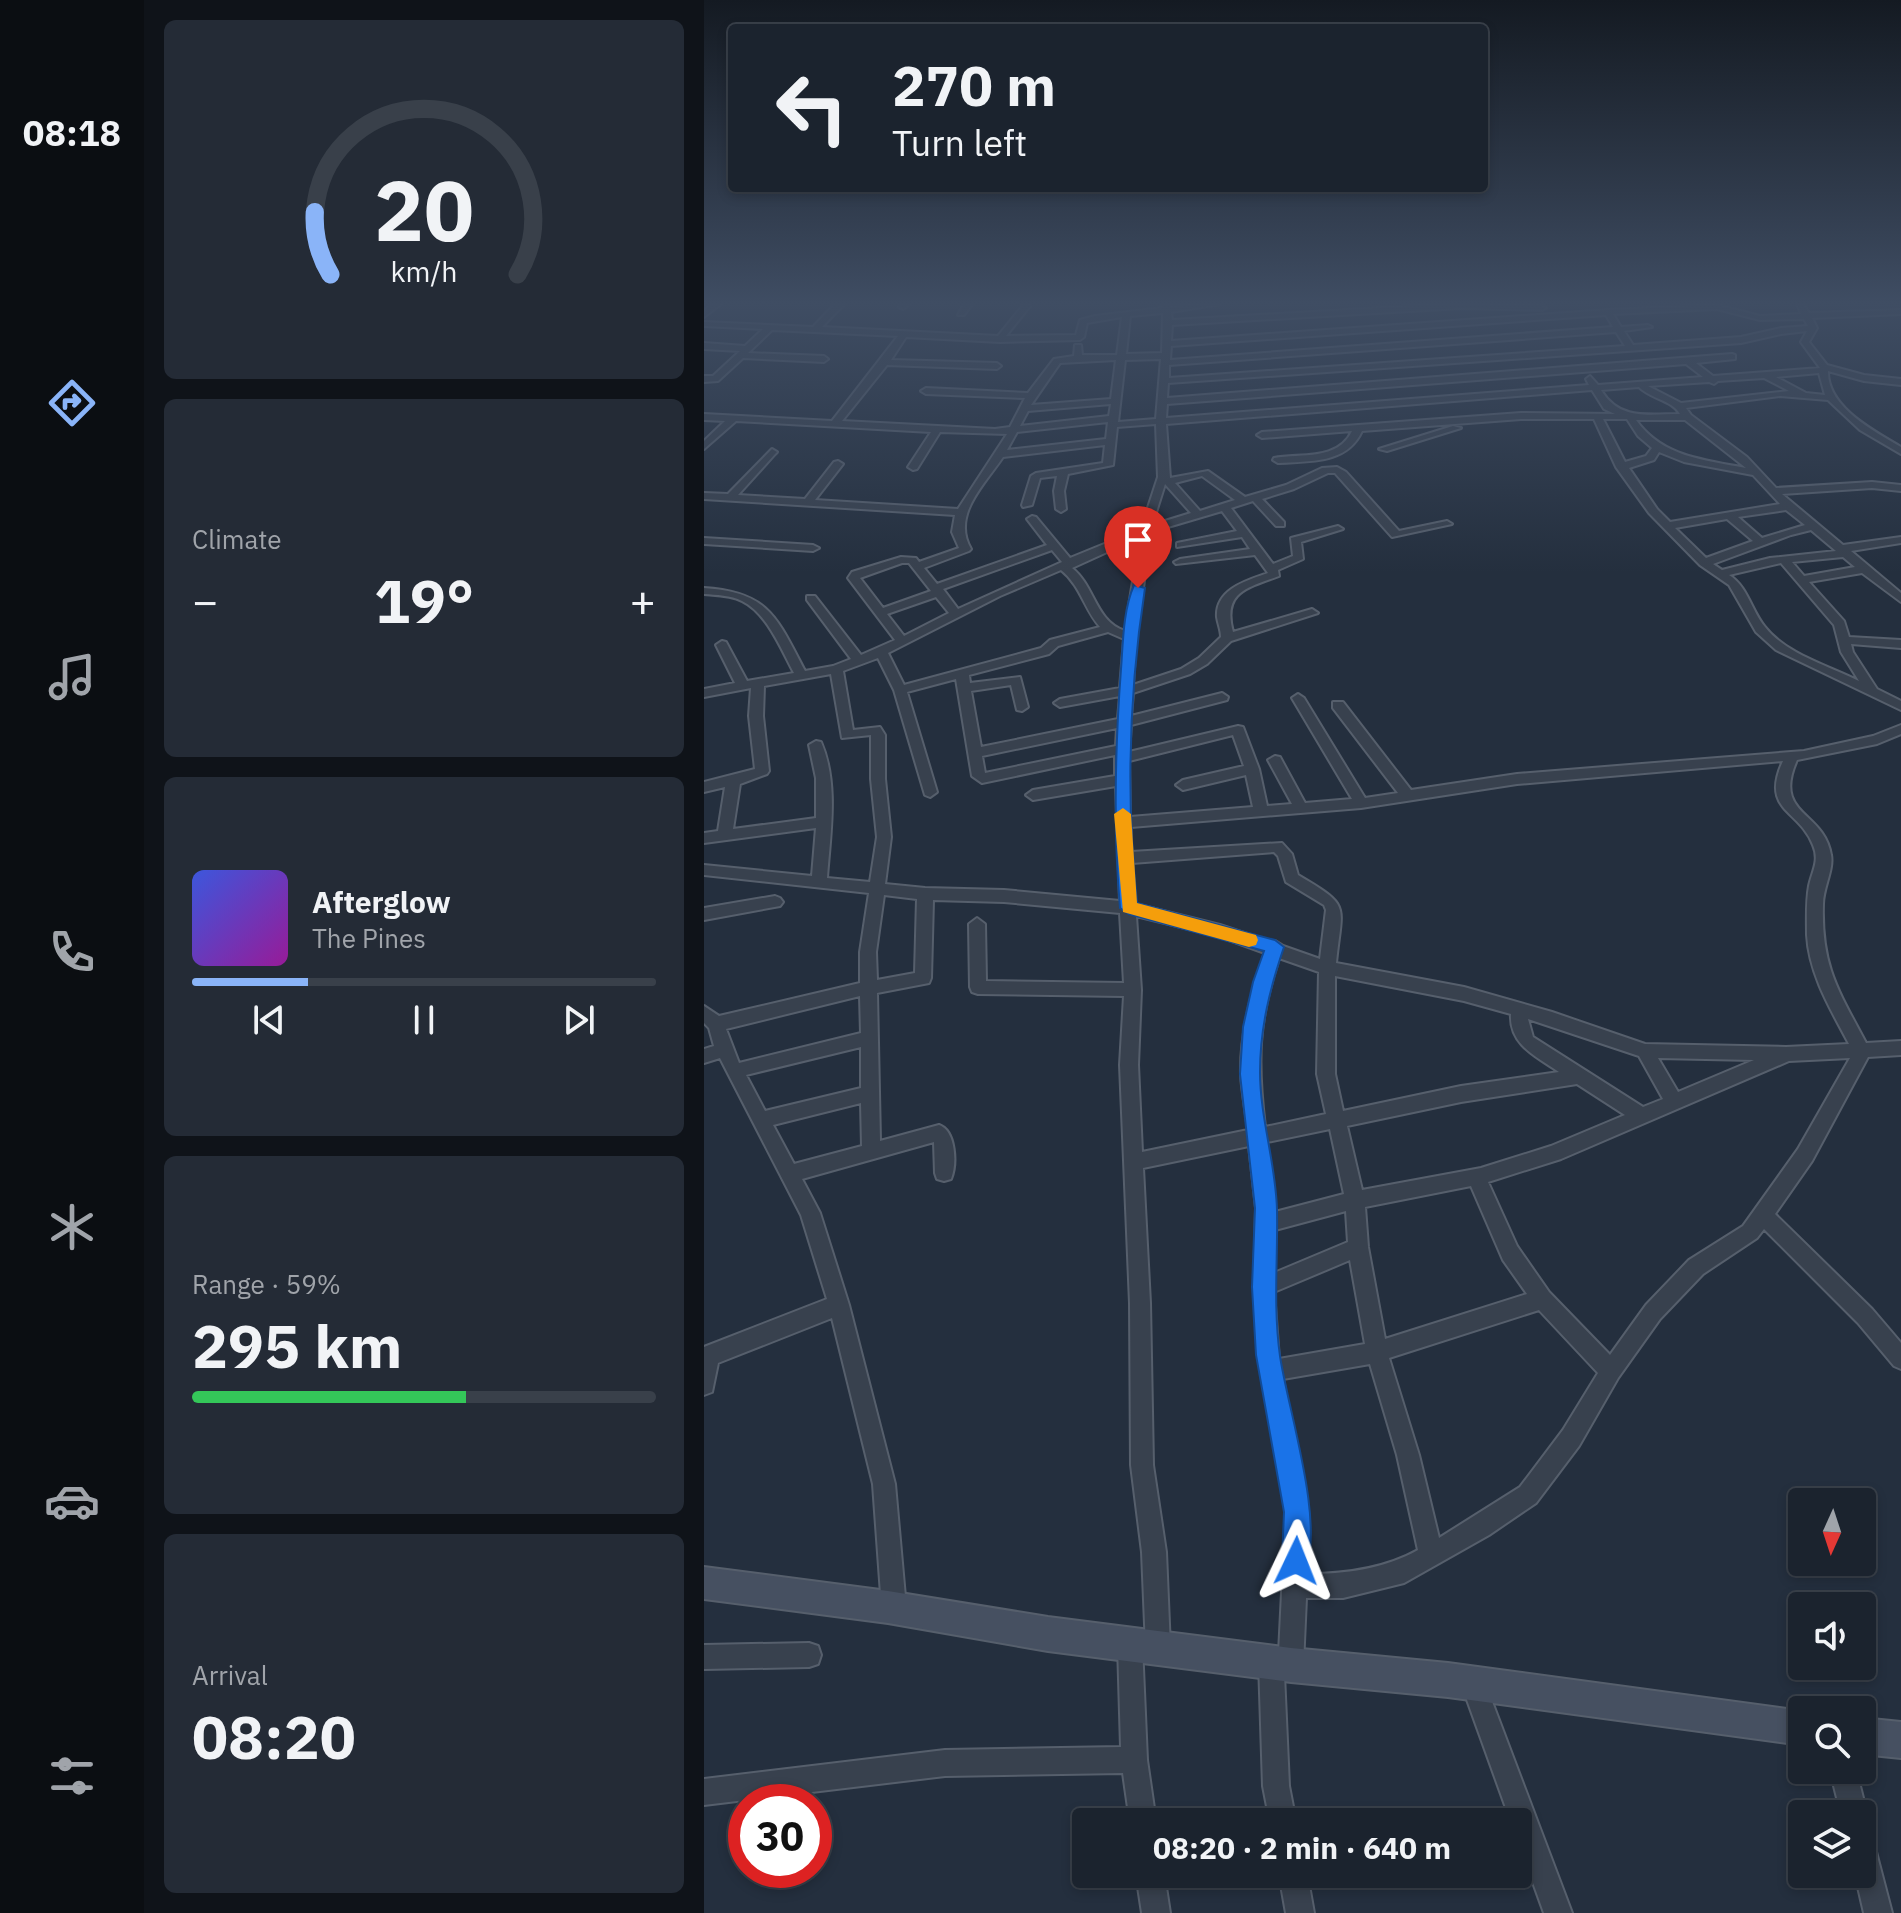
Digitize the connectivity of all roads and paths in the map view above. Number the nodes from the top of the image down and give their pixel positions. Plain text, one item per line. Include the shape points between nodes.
1 (860, 393) edge
2 (974, 393) edge
3 (1033, 393) edge
4 (1116, 393) edge
5 (1164, 393) edge
6 (1260, 393) edge
7 (1300, 393) edge
8 (1402, 393) edge
9 (1416, 393) edge
10 (1598, 393) edge
11 (1653, 393) edge
12 (1778, 393) edge
13 (1783, 393) edge
14 (1800, 393) edge
15 (1830, 393) edge
16 (1803, 395) junction
17 (1031, 396) junction
18 (1831, 398) junction
19 (1115, 401) junction
20 (1164, 401) junction
21 (1680, 406) junction
22 (1027, 408) junction
23 (1301, 410) junction
24 (1597, 416) junction
25 (1629, 416) junction
26 (704, 417) edge
27 (1687, 417) junction
28 (733, 419) junction
29 (1487, 420) junction
30 (1161, 421) junction
31 (1112, 422) junction
32 (1422, 422) junction
33 (834, 425) junction
34 (1358, 428) junction
35 (937, 430) junction
36 (1014, 431) junction
37 (1301, 432) junction
38 (1262, 435) dead end
39 (1428, 435) junction
40 (1109, 442) junction
41 (704, 446) edge
42 (1657, 448) junction
43 (1384, 449) dead end
44 (1901, 451) edge
45 (772, 452) dead end
46 (1000, 454) junction
47 (1684, 459) junction
48 (1278, 460) dead end
49 (1642, 463) junction
50 (838, 464) dead end
51 (913, 467) dead end
52 (1621, 467) junction
53 (1063, 472) junction
54 (1756, 473) junction
55 (1165, 479) junction
56 (1901, 488) edge
57 (1774, 491) junction
58 (704, 496) edge
59 (730, 498) junction
60 (1256, 498) junction
61 (1243, 501) junction
62 (807, 503) junction
63 (1027, 505) dead end
64 (1788, 506) junction
65 (1225, 507) junction
66 (1061, 509) dead end
67 (961, 512) junction
68 (1198, 515) junction
69 (1730, 516) junction
70 (1032, 519) dead end
71 (1280, 524) dead end
72 (1447, 524) dead end
73 (1666, 526) junction
74 (1812, 527) junction
75 (1338, 529) dead end
76 (1147, 530) junction
77 (1244, 533) junction
78 (1901, 540) edge
79 (704, 541) edge
80 (1761, 542) junction
81 (1181, 545) dead end
82 (1054, 546) junction
83 (813, 548) dead end
84 (1257, 551) junction
85 (1844, 551) junction
86 (1784, 560) junction
87 (1180, 562) dead end
88 (1704, 563) junction
89 (918, 566) junction
90 (1067, 566) junction
91 (1272, 569) junction
92 (1864, 569) junction
93 (1722, 573) junction
94 (1802, 580) junction
95 (937, 590) junction
96 (704, 591) edge
97 (811, 598) dead end
98 (1901, 599) edge
99 (880, 613) junction
100 (1312, 613) dead end
101 (956, 614) junction
102 (1107, 629) junction
103 (1130, 637) junction
104 (1227, 638) junction
105 (1844, 640) junction
106 (902, 642) junction
107 (1901, 644) edge
108 (722, 645) dead end
109 (881, 652) junction
110 (858, 660) junction
111 (836, 669) junction
112 (802, 676) junction
113 (964, 681) junction
114 (758, 684) junction
115 (743, 687) junction
116 (900, 690) junction
117 (1127, 691) junction
118 (1872, 691) junction
119 (704, 693) edge
120 (1222, 697) dead end
121 (1298, 698) dead end
122 (1060, 703) dead end
123 (1338, 705) dead end
124 (1901, 706) edge
125 (1022, 707) dead end
126 (1125, 722) junction
127 (1901, 729) edge
128 (816, 745) dead end
129 (975, 753) junction
130 (1122, 753) junction
131 (1792, 756) junction
132 (1275, 760) dead end
133 (1252, 769) junction
134 (1122, 780) junction
135 (733, 781) junction
136 (1183, 785) dead end
137 (704, 787) edge
138 (930, 792) dead end
139 (1033, 795) dead end
140 (1408, 796) junction
141 (1361, 803) junction
142 (1301, 808) junction
143 (1261, 811) junction
144 (824, 822) junction
145 (1123, 823) junction
146 (725, 835) junction
147 (704, 838) edge
148 (1124, 858) junction
149 (704, 870) edge
150 (819, 882) junction
151 (877, 889) junction
152 (925, 894) junction
153 (775, 902) dead end
154 (1129, 908) junction
155 (704, 914) edge
156 (977, 924) dead end
157 (1275, 947) junction
158 (1327, 968) junction
159 (867, 988) junction
160 (1133, 990) junction
161 (1520, 1010) junction
162 (710, 1018) edge
163 (868, 1038) junction
164 (1901, 1048) edge
165 (1645, 1051) junction
166 (1862, 1052) junction
167 (714, 1053) edge
168 (1786, 1054) junction
169 (735, 1071) junction
170 (1577, 1077) junction
171 (869, 1094) junction
172 (1673, 1100) junction
173 (1640, 1115) junction
174 (760, 1120) junction
175 (1335, 1121) junction
176 (1257, 1134) junction
177 (871, 1150) junction
178 (1134, 1162) junction
179 (944, 1173) dead end
180 (790, 1174) junction
181 (1476, 1177) junction
182 (1355, 1200) junction
183 (1763, 1215) junction
184 (1266, 1223) junction
185 (1358, 1247) junction
186 (1264, 1287) junction
187 (1542, 1299) junction
188 (839, 1305) junction
189 (1377, 1352) junction
190 (706, 1358) edge
191 (1901, 1359) edge
192 (1271, 1371) junction
193 (1611, 1371) junction
194 (704, 1384) edge
195 (1431, 1556) junction
196 (704, 1583) edge
197 (1295, 1586) junction
198 (894, 1608) junction
199 (1144, 1646) junction
200 (809, 1655) dead end
201 (704, 1657) edge
202 (1281, 1663) junction
203 (1473, 1683) junction
204 (1788, 1726) edge
205 (1876, 1737) edge
206 (1901, 1740) edge
207 (1134, 1760) junction
208 (704, 1792) edge
209 (1141, 1808) edge
210 (1280, 1808) edge
211 (1152, 1888) edge
212 (1296, 1888) edge
213 (1872, 1888) edge
214 (1156, 1913) edge
215 (1300, 1913) edge
216 (1558, 1913) edge
217 (1878, 1913) edge

1 - 33 street
2 - 17 street
3 - 17 street
4 - 19 street
5 - 20 street
6 - 20 street
7 - 23 street
8 - 23 street
9 - 32 street
10 - 25 street via 1607,407
11 - 21 street
12 - 21 street
13 - 16 street
14 - 16 street
15 - 18 street
16 - 18 street
17 - 22 street
18 - 44 street via 1863,428
19 - 22 street
19 - 31 street
20 - 30 street
21 - 27 street
22 - 36 street
23 - 30 street
23 - 37 street
24 - 25 street
24 - 29 street
24 - 52 street
25 - 27 street
25 - 42 street
26 - 28 street
27 - 54 street
28 - 33 street
28 - 41 street
29 - 32 street
29 - 39 street
30 - 31 street
30 - 55 street
31 - 36 street
31 - 40 street
32 - 34 street
32 - 39 street
33 - 35 street
34 - 37 street
34 - 48 street via 1346,449
35 - 36 street
35 - 51 street
36 - 46 street
37 - 38 street
39 - 43 street
40 - 46 street
40 - 53 street via 1106,468
42 - 47 street
42 - 49 street
45 - 59 street
46 - 67 street
47 - 49 street
47 - 54 street
49 - 52 street
50 - 62 street
52 - 73 street
53 - 63 street via 1036,476
53 - 66 street
54 - 57 street
55 - 61 street via 1204,473
55 - 68 street
55 - 76 street
56 - 57 street
57 - 64 street
58 - 59 street
59 - 62 street
60 - 61 street
60 - 71 street
60 - 72 street via 1337,470 1396,535
61 - 65 street
62 - 67 street
64 - 69 street
64 - 74 street
65 - 68 street
65 - 77 street
67 - 89 street via 955,530 965,549
68 - 76 street
69 - 73 street
69 - 80 street
70 - 82 street
73 - 88 street
74 - 80 street
74 - 85 street
75 - 91 street via 1295,540 1299,557
76 - 90 street
76 - 103 street
77 - 81 street
77 - 84 street
78 - 85 street
79 - 83 street
80 - 88 street
82 - 90 street
82 - 95 street
84 - 87 street
84 - 91 street
85 - 86 street
85 - 92 street
86 - 93 street
86 - 94 street
88 - 93 street
89 - 95 street
89 - 99 street via 907,558 856,574
90 - 101 street
90 - 102 street
91 - 104 street via 1275,574 1244,585 1225,602
92 - 94 street
92 - 98 street
93 - 118 street via 1734,583 1760,629 1780,647
94 - 105 street via 1840,624
95 - 99 street
95 - 101 street
96 - 112 street via 755,604
97 - 110 street
99 - 106 street
100 - 104 street
101 - 106 street
102 - 103 street
102 - 113 street via 1054,643
103 - 117 street
104 - 117 street via 1199,664
105 - 107 street
105 - 118 street
106 - 109 street
108 - 115 street
109 - 110 street
109 - 116 street
110 - 111 street
111 - 112 street
111 - 151 street via 847,735 877,731 884,837
112 - 114 street
113 - 116 street
113 - 125 street via 1016,680
113 - 129 street
114 - 115 street
114 - 135 street via 762,771
115 - 119 street
116 - 138 street
117 - 122 street
117 - 126 street
118 - 124 street
120 - 126 street
121 - 141 street
123 - 140 street
126 - 129 street
126 - 130 street
127 - 131 street via 1877,740
128 - 144 street via 823,767
129 - 130 street via 982,778
130 - 133 street via 1238,730
130 - 134 street
131 - 140 street via 1517,779
131 - 166 street via 1781,774 1784,803 1812,831 1824,858 1816,888 1819,960
132 - 142 street
133 - 136 street
133 - 143 street
134 - 139 street
134 - 145 street
135 - 137 street
135 - 146 street
140 - 141 street
141 - 142 street
142 - 143 street
143 - 145 street
144 - 146 street
144 - 150 street
145 - 148 street
146 - 147 street
148 - 154 street
148 - 158 street via 1282,848 1291,878 1329,901 1334,910
149 - 150 street
150 - 151 street
151 - 152 street
151 - 159 street
152 - 154 street
152 - 159 street via 923,978
153 - 155 street
154 - 157 street
154 - 160 street
156 - 160 street via 978,987
157 - 158 street
157 - 176 street via 1253,1027 1250,1074
158 - 161 street
158 - 175 street via 1326,1074
159 - 162 street
159 - 163 street
160 - 178 street via 1129,1065
161 - 165 street
161 - 170 street via 1527,1042
162 - 167 street
163 - 169 street
163 - 171 street
164 - 166 street
165 - 168 street
165 - 172 street
166 - 168 street
166 - 183 street via 1805,1155
167 - 169 street
168 - 172 street
169 - 174 street
170 - 173 street
170 - 175 street via 1461,1094
171 - 174 street
171 - 177 street
172 - 173 street
173 - 181 street via 1554,1153
174 - 180 street
175 - 176 street
175 - 182 street
176 - 178 street
176 - 184 street
177 - 179 street via 939,1133
177 - 180 street
178 - 199 street via 1142,1465 1154,1552
180 - 188 street via 810,1213
181 - 182 street
181 - 187 street via 1510,1253
182 - 184 street
182 - 185 street
183 - 191 street
183 - 193 street via 1750,1232 1696,1267 1653,1312
184 - 186 street
185 - 186 street
185 - 189 street
186 - 192 street
187 - 189 street
187 - 193 street
188 - 190 street
188 - 198 street via 884,1484
189 - 192 street
189 - 195 street
190 - 194 street
192 - 197 street via 1297,1512
193 - 195 street via 1571,1438 1528,1495
195 - 197 street via 1404,1571 1343,1586
196 - 198 street
197 - 202 street
198 - 199 street
199 - 202 street
199 - 207 street
200 - 201 street
202 - 203 street
202 - 210 street via 1276,1786
203 - 204 street
203 - 216 street
205 - 206 street
207 - 208 street via 945,1763
207 - 209 street
211 - 214 street
212 - 215 street
213 - 217 street

